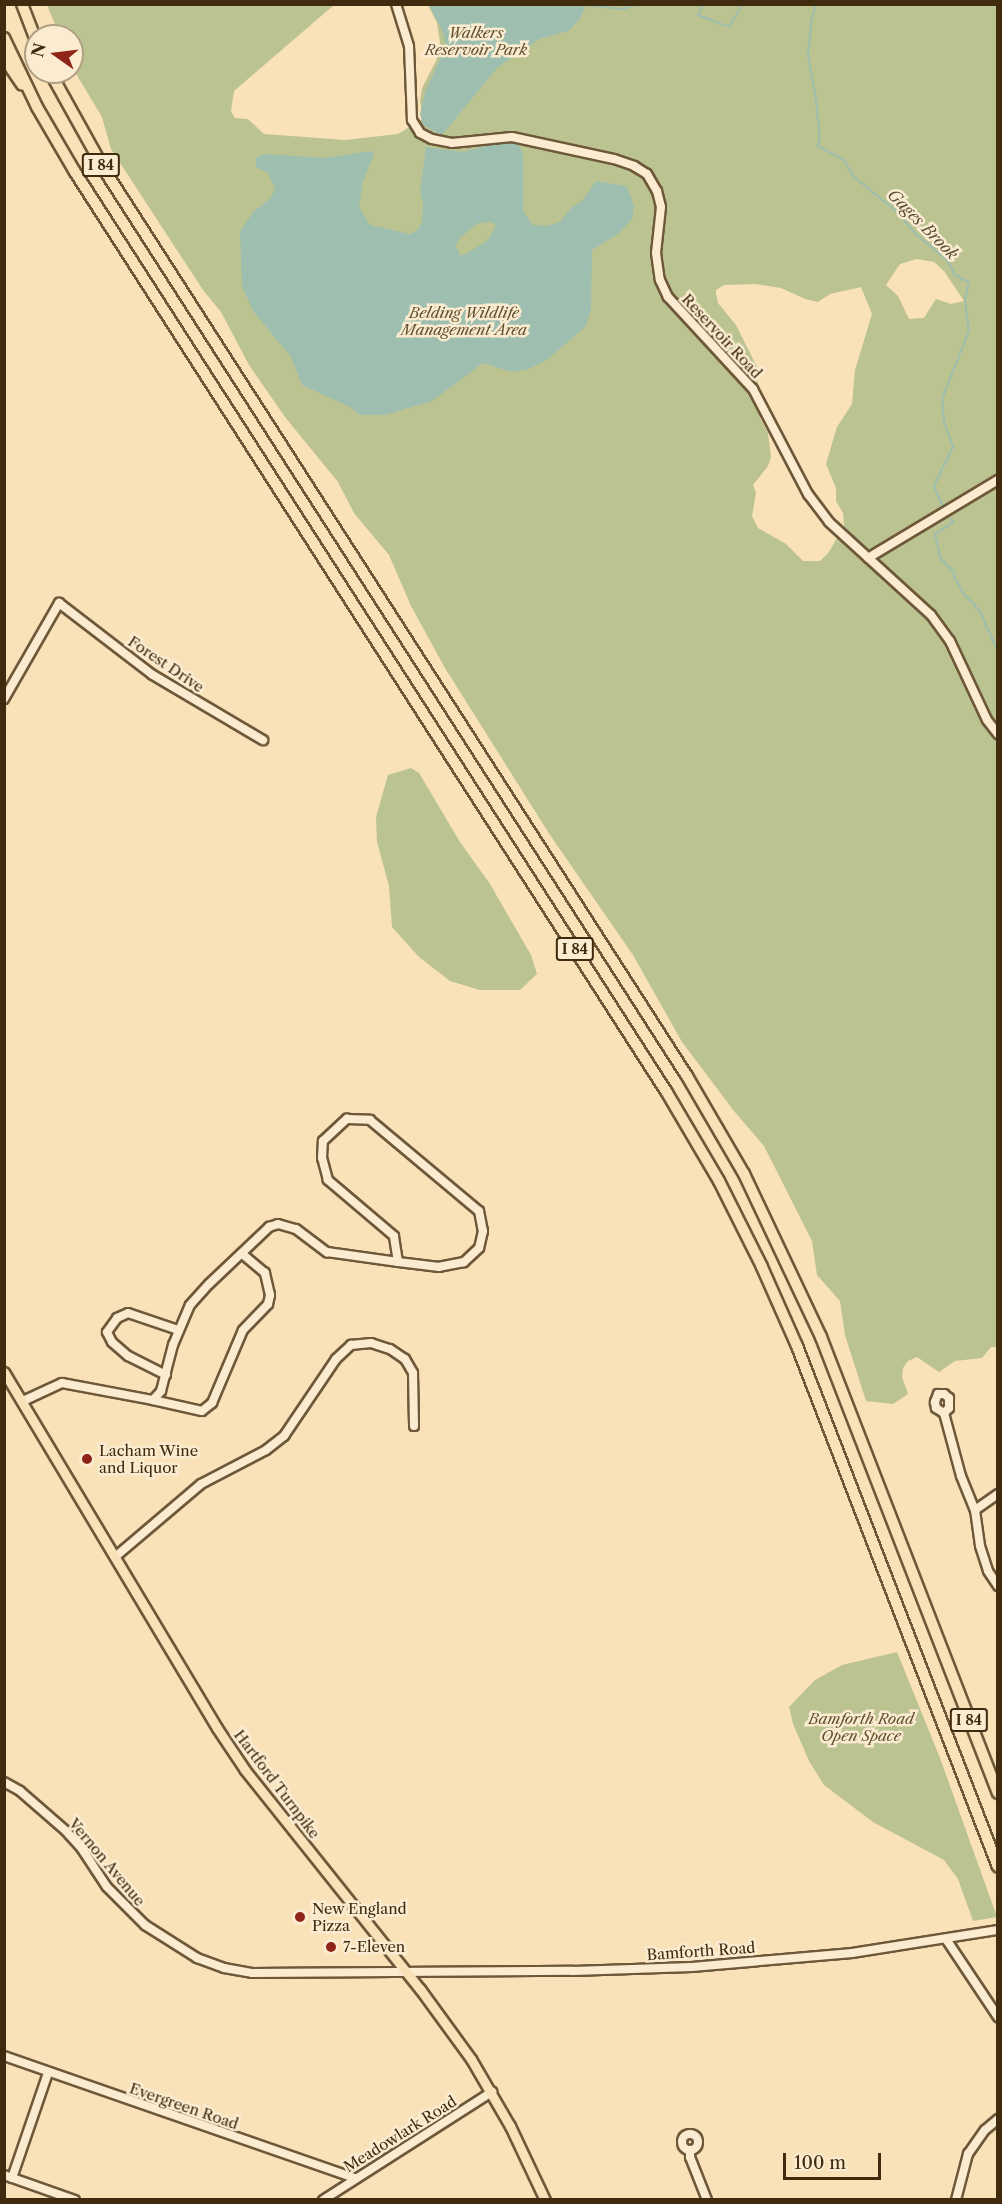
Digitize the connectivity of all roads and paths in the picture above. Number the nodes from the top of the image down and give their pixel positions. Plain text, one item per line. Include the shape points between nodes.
1 (22, 4) edge
2 (29, 4) edge
3 (396, 4) edge
4 (30, 24) edge
5 (34, 24) edge
6 (4, 38) edge
7 (4, 58) edge
8 (57, 84) edge
9 (30, 93) junction
10 (998, 480) edge
11 (868, 558) junction
12 (4, 699) edge
13 (998, 734) edge
14 (263, 740) dead end
15 (242, 1254) junction
16 (398, 1262) junction
17 (178, 1330) junction
18 (4, 1372) edge
19 (166, 1375) junction
20 (153, 1400) junction
21 (23, 1401) junction
22 (944, 1413) dead end
23 (414, 1426) dead end
24 (998, 1494) edge
25 (975, 1510) junction
26 (115, 1557) junction
27 (998, 1586) edge
28 (4, 1782) edge
29 (998, 1793) edge
30 (998, 1867) edge
31 (998, 1930) edge
32 (946, 1939) junction
33 (405, 1970) junction
34 (998, 2017) edge
35 (4, 2056) edge
36 (48, 2073) junction
37 (492, 2092) junction
38 (998, 2120) edge
39 (690, 2150) dead end
40 (8, 2177) edge
41 (355, 2178) junction
42 (75, 2199) edge
43 (323, 2199) edge
44 (544, 2199) edge
45 (707, 2199) edge
46 (956, 2199) edge

1 - 4 highway
2 - 5 highway
3 - 11 street, Reservoir Road via 408,45 412,120 420,133 452,143 512,137 614,159 634,165 646,174 657,191 660,207 656,253 660,280 668,297 753,389 808,494 829,522
6 - 9 highway, I 84
7 - 9 highway
8 - 29 highway, I 84 via 101,165 687,1076 739,1166 821,1337
9 - 30 highway, I 84 via 84,187 666,1091 718,1181 797,1346
10 - 11 street
11 - 13 street, Reservoir Road via 910,593 938,624
12 - 14 street, Forest Drive via 58,603 154,675
15 - 16 street via 269,1227 278,1224 296,1229 327,1252
15 - 17 street via 190,1305
15 - 20 street via 265,1273 270,1295 268,1304 243,1330 212,1403 202,1411
16 - 16 street via 439,1268 464,1262 479,1248 483,1231 479,1211 370,1120 347,1119 323,1141 322,1158 328,1180 394,1236
17 - 19 street
17 - 19 street via 128,1313 117,1318 107,1332 128,1356
18 - 21 main road, Hartford Turnpike
19 - 20 street
20 - 21 street via 62,1383
21 - 26 main road, Hartford Turnpike
22 - 25 street
23 - 26 street via 412,1373 405,1359 370,1343 351,1346 336,1359 284,1436 266,1450 201,1484
24 - 25 street
25 - 27 street via 980,1546
26 - 33 main road, Hartford Turnpike via 245,1770
28 - 33 street, Vernon Avenue via 66,1831 125,1907 168,1942 197,1958 224,1968 252,1972
31 - 32 street, Bamforth Road
32 - 33 street, Bamforth Road via 829,1956 692,1967
32 - 34 street
33 - 37 main road, Hartford Turnpike
35 - 36 street, Evergreen Road
36 - 40 street
36 - 41 street, Evergreen Road
37 - 41 street, Meadowlark Road
37 - 44 main road, Hartford Turnpike
38 - 46 street via 985,2130 968,2154
39 - 45 street
40 - 42 street
41 - 43 street, Meadowlark Road

